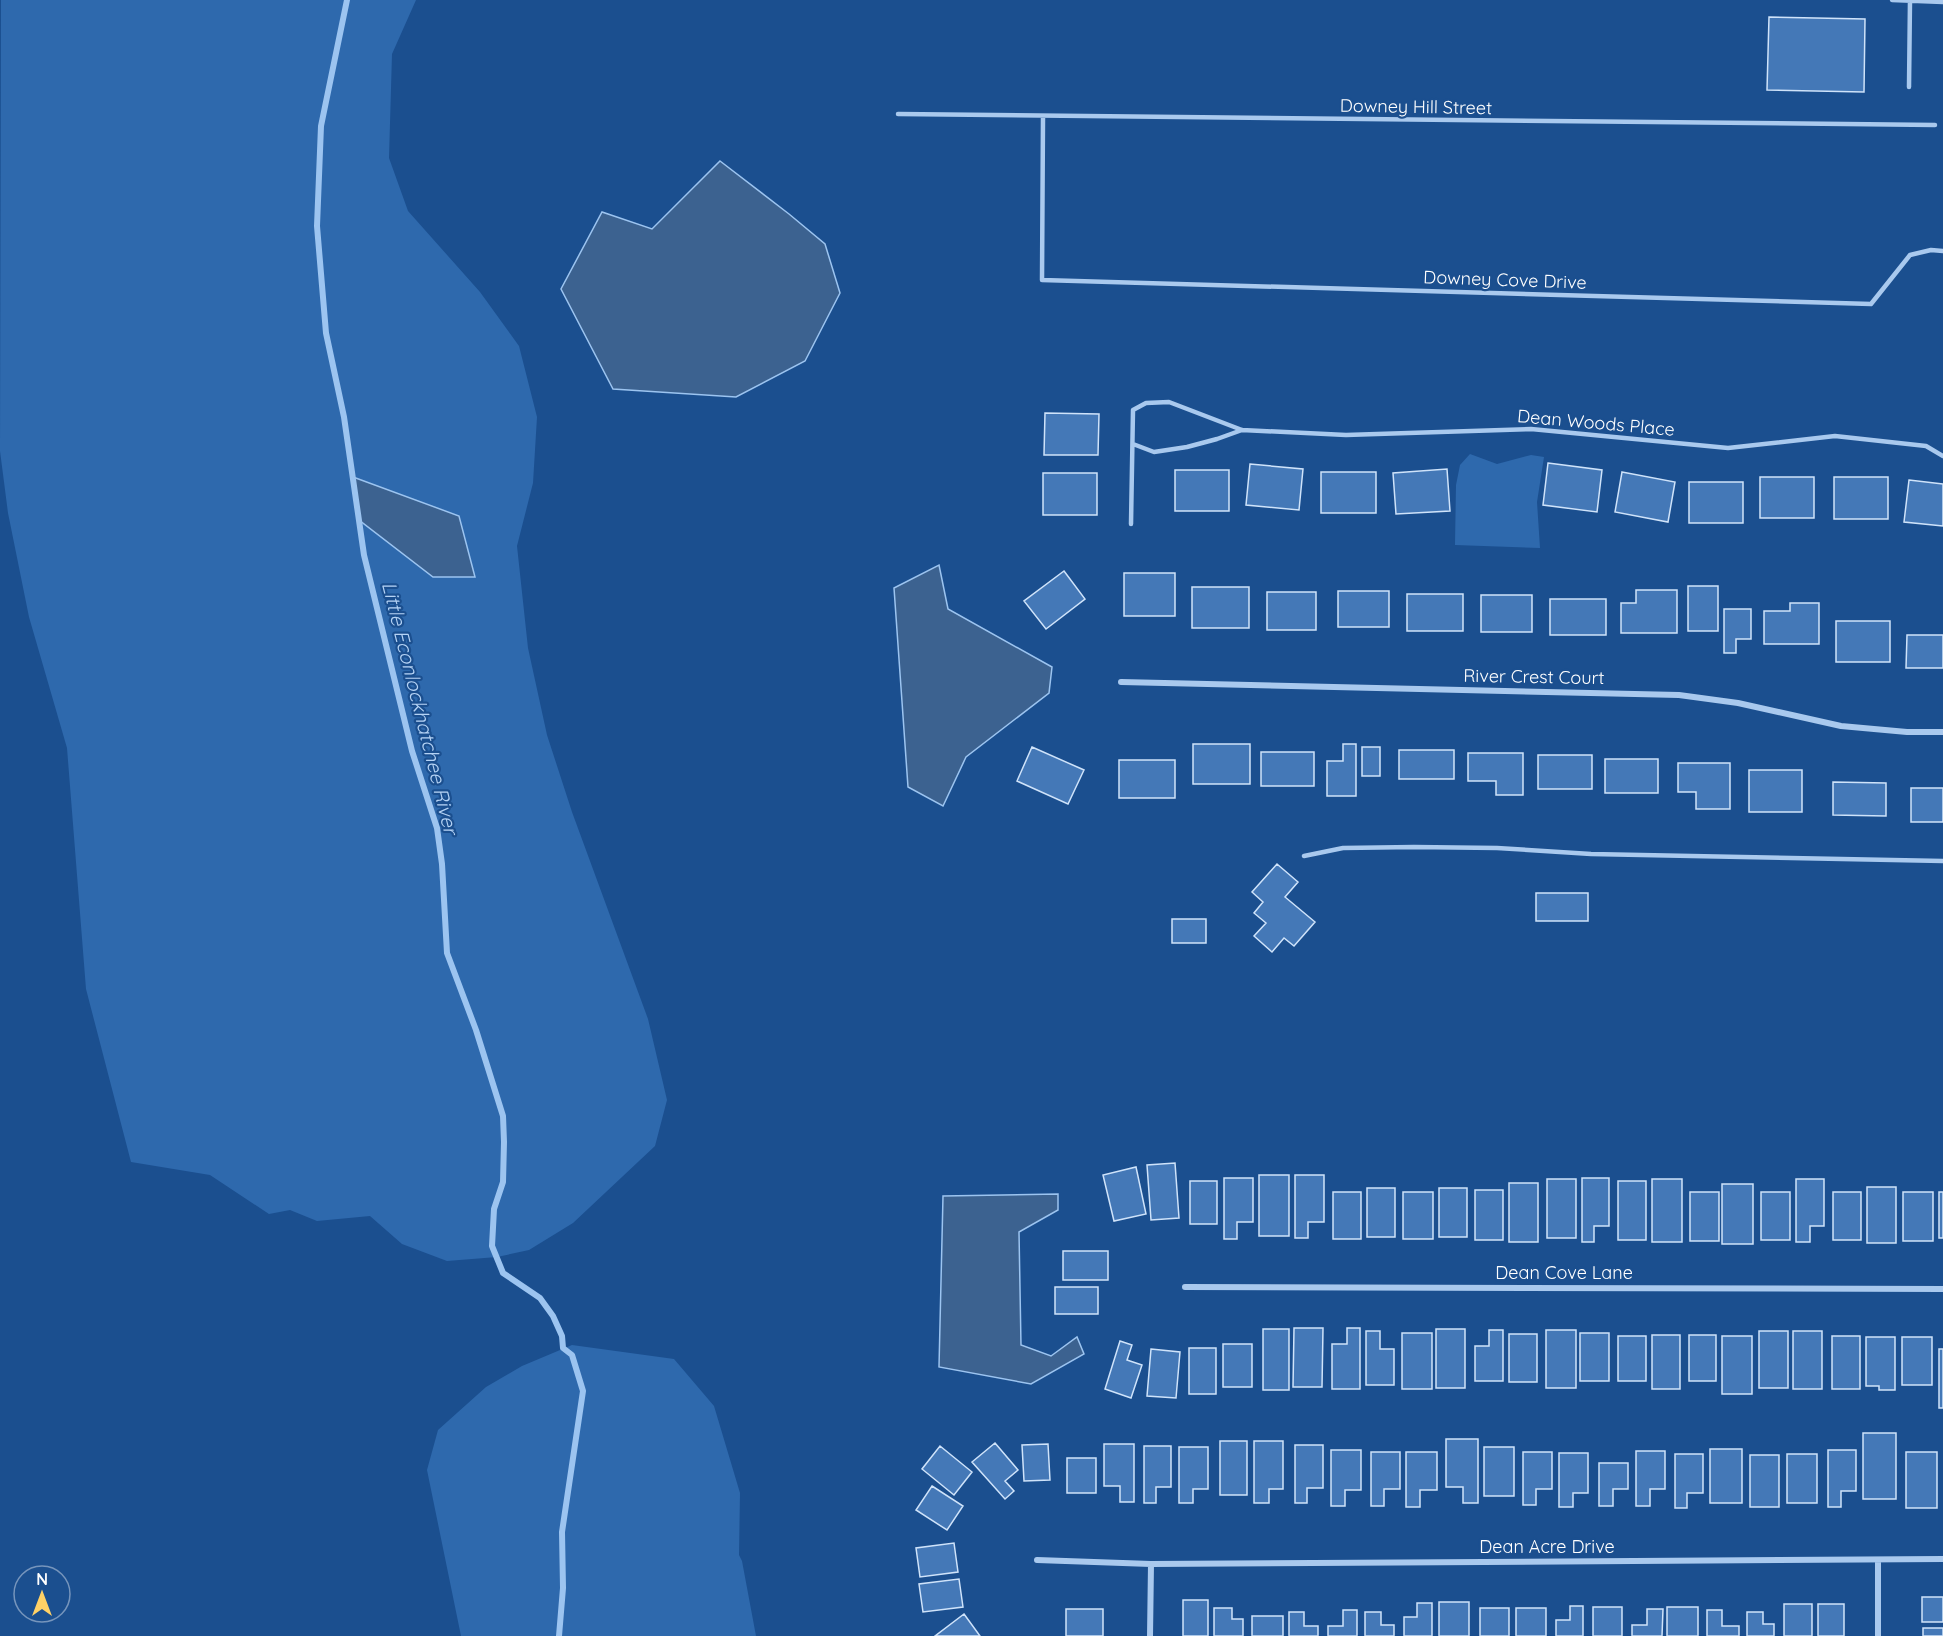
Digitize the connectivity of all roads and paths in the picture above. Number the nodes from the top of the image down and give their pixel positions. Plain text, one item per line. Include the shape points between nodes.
1 (1892, 0) edge
2 (1910, 0) edge
3 (1943, 2) edge
4 (1908, 87) dead end
5 (898, 114) dead end
6 (1043, 117) junction
7 (1935, 125) dead end
8 (1943, 250) edge
9 (1242, 430) junction
10 (1133, 444) junction
11 (1943, 456) edge
12 (1131, 524) dead end
13 (1121, 682) dead end
14 (1943, 732) edge
15 (1304, 856) dead end
16 (1943, 861) edge
17 (1185, 1287) dead end
18 (1943, 1289) edge
19 (1943, 1559) edge
20 (1037, 1560) dead end
21 (1878, 1560) junction
22 (1151, 1564) junction
23 (1150, 1636) edge
24 (1878, 1636) edge

1 - 2 lane
2 - 3 lane
2 - 4 lane
5 - 6 lane, Downey Hill Street
6 - 7 lane, Downey Hill Street
6 - 8 lane, Downey Cove Drive via 1042,280 1871,304 1910,255
9 - 10 lane via 1154,452
9 - 10 lane via 1169,402 1146,403 1133,411
9 - 11 lane, Dean Woods Place via 1346,435 1532,429 1728,448 1835,436 1926,446
10 - 12 lane
13 - 14 street, River Crest Court via 1678,695 1738,703 1841,726
15 - 16 lane via 1342,848 1426,847
17 - 18 street, Dean Cove Lane
19 - 21 street, Dean Acre Drive
20 - 22 street, Dean Acre Drive
21 - 22 street, Dean Acre Drive
21 - 24 street
22 - 23 street

